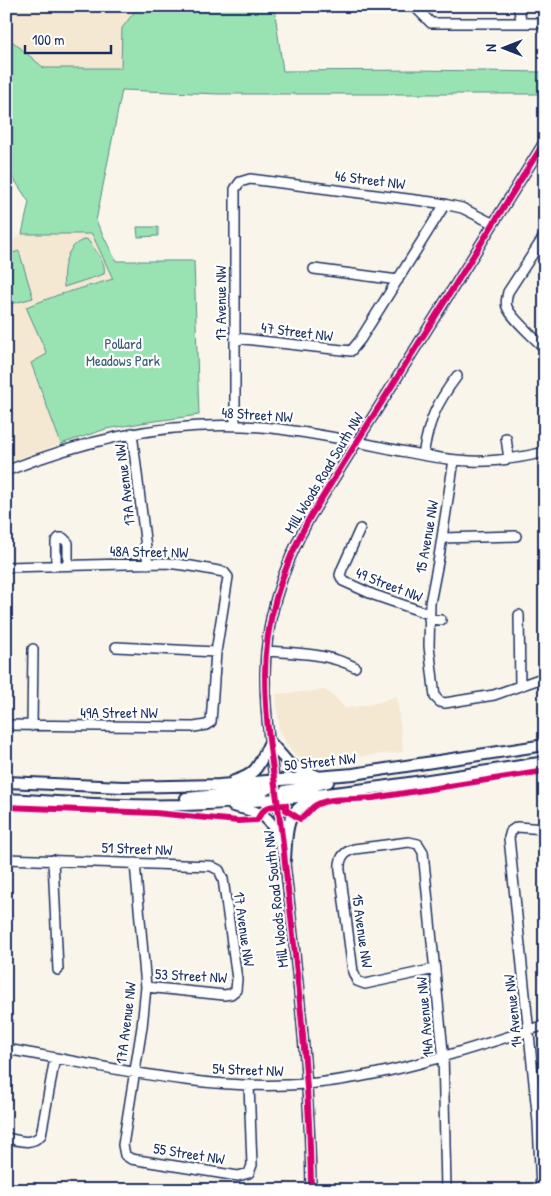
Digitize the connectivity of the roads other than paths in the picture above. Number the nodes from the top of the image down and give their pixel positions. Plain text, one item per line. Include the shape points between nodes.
1 (414, 6) edge
2 (518, 6) edge
3 (545, 22) edge
4 (522, 23) junction
5 (545, 141) edge
6 (240, 182) joint
7 (445, 204) junction
8 (492, 223) junction
9 (544, 238) edge
10 (314, 269) dead end
11 (398, 280) junction
12 (234, 338) junction
13 (545, 349) edge
14 (457, 376) dead end
15 (234, 426) junction
16 (132, 433) junction
17 (506, 438) dead end
18 (356, 442) junction
19 (545, 452) edge
20 (423, 455) junction
21 (509, 459) junction
22 (454, 460) junction
23 (6, 471) edge
24 (360, 529) dead end
25 (516, 536) dead end
26 (442, 538) junction
27 (148, 564) junction
28 (56, 565) junction
29 (68, 565) junction
30 (6, 567) edge
31 (520, 615) dead end
32 (429, 617) junction
33 (441, 620) dead end
34 (116, 647) dead end
35 (33, 649) dead end
36 (266, 651) junction
37 (216, 652) junction
38 (355, 668) dead end
39 (545, 677) edge
40 (520, 686) junction
41 (6, 725) edge
42 (32, 726) junction
43 (270, 742) junction
44 (545, 745) edge
45 (545, 756) edge
46 (545, 762) edge
47 (502, 769) junction
48 (352, 774) junction
49 (320, 778) junction
50 (275, 781) junction
51 (6, 782) edge
52 (219, 785) junction
53 (351, 790) junction
54 (6, 799) edge
55 (277, 799) junction
56 (217, 803) junction
57 (164, 805) junction
58 (545, 829) edge
59 (344, 854) joint
60 (6, 859) edge
61 (52, 860) junction
62 (285, 860) junction
63 (135, 863) junction
64 (219, 870) joint
65 (435, 969) junction
66 (58, 970) dead end
67 (146, 987) junction
68 (234, 992) joint
69 (545, 1025) edge
70 (529, 1030) junction
71 (6, 1050) edge
72 (444, 1056) junction
73 (55, 1058) junction
74 (134, 1072) junction
75 (306, 1084) junction
76 (249, 1085) junction
77 (542, 1122) edge
78 (6, 1138) edge
79 (125, 1155) joint
80 (311, 1190) edge
81 (446, 1190) edge
82 (541, 1190) edge

1 - 4 street via 431,23
2 - 4 street
3 - 4 street
5 - 8 street, Mill Woods Road South NW
6 - 7 street, 46 Street NW via 250,179
6 - 12 street, 17 Avenue NW via 235,189
7 - 8 street, 46 Street NW via 467,210
7 - 11 street
8 - 18 street, Mill Woods Road South NW
9 - 13 street via 508,292 506,307
10 - 11 street
11 - 12 street, 47 Street NW via 351,351
12 - 15 street, 17 Avenue NW
14 - 20 street via 432,415
15 - 16 street, 48 Street NW via 178,427
15 - 18 street, 48 Street NW via 281,429
16 - 23 street, 48 Street NW via 72,447
16 - 27 street, 17A Avenue NW
17 - 21 street
18 - 20 street, 48 Street NW
18 - 36 street, Mill Woods Road South NW via 293,548 276,598
19 - 21 street, 48 Street NW
20 - 22 street, 48 Street NW
21 - 22 street, 48 Street NW
22 - 26 street, 15 Avenue NW
24 - 32 street, 49 Street NW via 341,578 356,589
25 - 26 street
26 - 32 street, 15 Avenue NW
27 - 29 street, 48A Street NW
27 - 37 street, 48A Street NW via 191,566 227,575
28 - 29 street, 48A Street NW
28 - 29 street via 56,542 63,538 68,543
28 - 30 street, 48A Street NW
31 - 40 street
32 - 33 street
32 - 40 street, 15 Avenue NW via 433,693 438,701 449,703 494,695
34 - 37 street
35 - 42 street
36 - 38 street via 327,657
36 - 43 street, Mill Woods Road South NW
37 - 42 street, 49A Street NW via 211,722 206,726
39 - 40 street
41 - 42 street, 49A Street NW
43 - 49 main road via 290,765
43 - 50 street, Mill Woods Road South NW
43 - 52 main road via 254,771 242,779
44 - 48 main road, 50 Street NW
45 - 47 main road via 522,760
46 - 47 main road, 50 Street NW
47 - 53 main road, 50 Street NW
48 - 49 main road, 50 Street NW
48 - 55 main road via 285,791
49 - 50 main road, 50 Street NW
50 - 52 main road, 50 Street NW
50 - 55 street, Mill Woods Road South NW
50 - 57 main road via 263,791 177,799
51 - 52 main road, 50 Street NW via 123,787
53 - 55 main road, 50 Street NW
53 - 62 main road via 315,799 298,808 287,829
54 - 57 main road, 50 Street NW
55 - 56 main road, 50 Street NW
55 - 62 street, Mill Woods Road South NW
56 - 57 main road, 50 Street NW
56 - 62 main road via 252,810 267,818
58 - 70 street, 14 Avenue NW via 517,827 511,831 510,843
59 - 65 street, 14A Avenue NW via 354,849 409,842 418,844 423,852
59 - 65 street, 15 Avenue NW via 340,870 353,972 357,981 365,984
60 - 61 street, 51 Street NW
61 - 63 street, 51 Street NW
61 - 66 street
62 - 75 street, Mill Woods Road South NW
63 - 64 street, 51 Street NW via 211,866
63 - 67 street, 17A Avenue NW
64 - 68 street, 17 Avenue NW via 237,979
65 - 72 street, 14A Avenue NW
67 - 68 street, 53 Street NW via 224,995
67 - 74 street, 17A Avenue NW
69 - 70 street, 54 Street NW
70 - 72 street, 54 Street NW
70 - 77 street, 14 Avenue NW
71 - 73 street, 54 Street NW
72 - 75 street, 54 Street NW via 373,1075
72 - 81 street, 14A Avenue NW
73 - 74 street, 54 Street NW
73 - 78 street via 42,1133 29,1142
74 - 76 street, 54 Street NW
74 - 79 street, 17A Avenue NW via 123,1145
75 - 76 street, 54 Street NW
75 - 80 street, Mill Woods Road South NW
76 - 79 street, 55 Street NW via 252,1165 248,1173 238,1176
77 - 82 street, 14 Avenue NW

